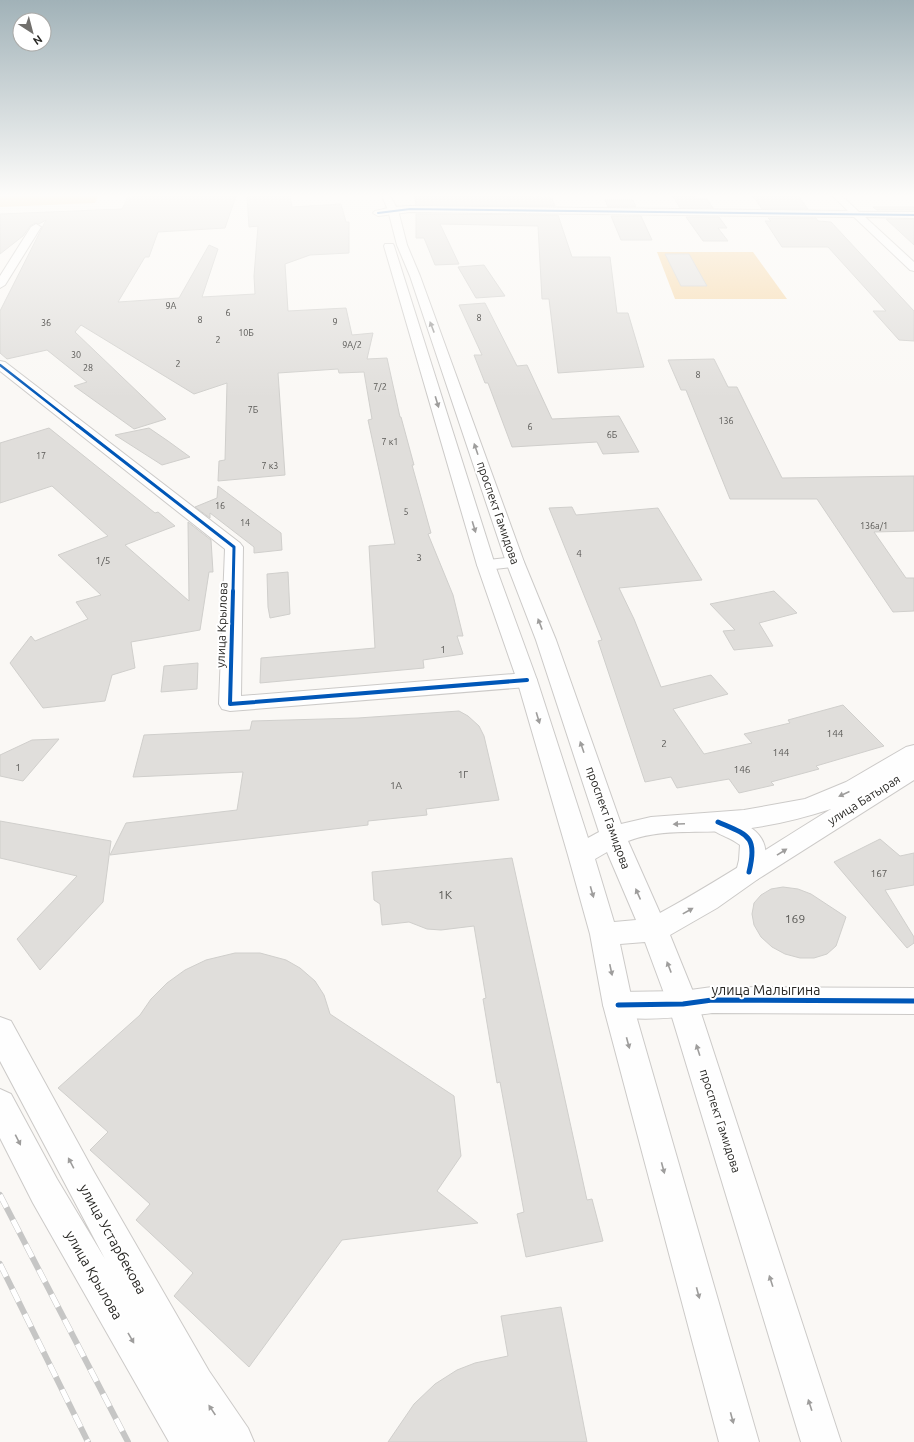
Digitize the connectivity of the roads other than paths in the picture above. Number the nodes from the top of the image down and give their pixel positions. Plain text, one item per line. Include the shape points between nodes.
1 (13, 263) edge
2 (394, 263) edge
3 (410, 263) edge
4 (0, 285) edge
5 (0, 365) edge
6 (515, 562) junction
7 (486, 565) junction
8 (526, 680) junction
9 (914, 753) edge
10 (914, 769) edge
11 (718, 822) junction
12 (613, 836) junction
13 (581, 855) junction
14 (749, 872) junction
15 (654, 930) junction
16 (604, 934) junction
17 (914, 1001) edge
18 (697, 1002) junction
19 (618, 1005) junction
20 (0, 1031) edge
21 (0, 1106) edge
22 (192, 1442) edge
23 (234, 1442) edge
24 (739, 1442) edge
25 (821, 1442) edge

1 - 4 main road
2 -> 7 main road, проспект Гамидова
6 -> 3 main road, проспект Гамидова
5 - 8 main road, улица Крылова via 234,547 230,704
6 - 7 main road
12 -> 6 main road, проспект Гамидова via 546,640
7 - 8 main road, проспект Гамидова
8 -> 13 main road, проспект Гамидова
9 -> 11 main road, улица Батырая via 860,786 822,803 789,812
14 -> 10 main road, улица Батырая
11 -> 12 main road, улица Батырая via 661,824
11 - 14 main road via 747,835 754,847
12 - 13 main road, улица Батырая
15 -> 12 main road, проспект Гамидова
13 -> 16 main road, проспект Гамидова
15 -> 14 main road, улица Батырая via 708,900
15 - 16 main road
18 -> 15 main road, проспект Гамидова
16 -> 19 main road, проспект Гамидова
17 - 18 main road, улица Малыгина
18 - 19 main road, улица Малыгина
25 -> 18 main road, проспект Гамидова
19 -> 24 main road, проспект Гамидова
23 -> 20 main road, улица Устарбекова via 195,1385
21 -> 22 main road, улица Крылова via 45,1191

